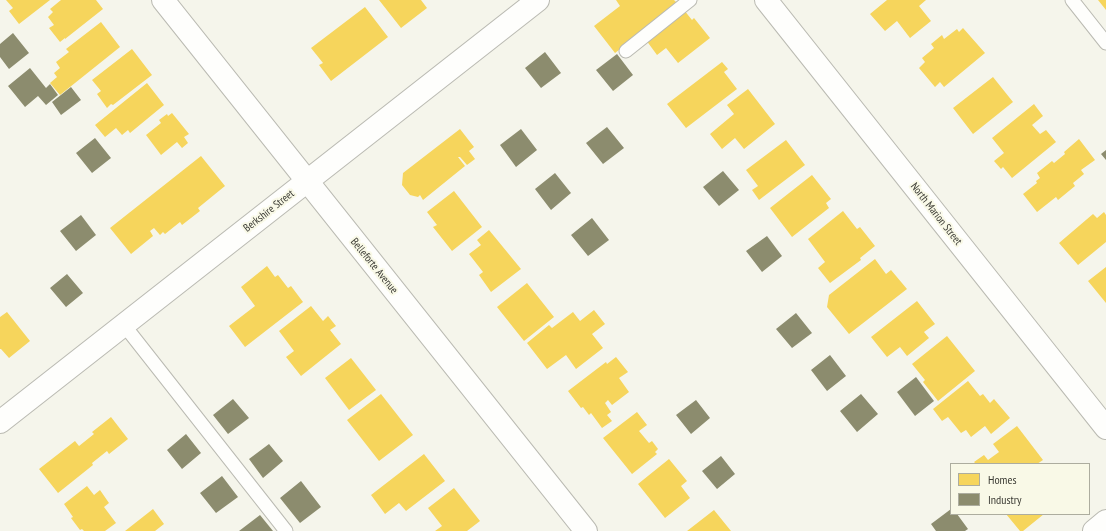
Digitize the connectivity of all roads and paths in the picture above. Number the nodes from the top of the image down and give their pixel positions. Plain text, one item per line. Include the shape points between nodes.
1 (163, 0) edge
2 (538, 0) edge
3 (690, 0) edge
4 (766, 0) edge
5 (1072, 0) edge
6 (1106, 43) edge
7 (626, 51) dead end
8 (307, 181) junction
9 (124, 324) junction
10 (0, 422) edge
11 (1106, 428) edge
12 (1106, 521) edge
13 (286, 531) edge
14 (586, 531) edge
15 (1094, 531) edge

1 - 8 street, Belleforte Avenue
2 - 8 street, Berkshire Street
3 - 7 lane
4 - 11 street, North Marion Street
5 - 6 lane
8 - 9 street, Berkshire Street
8 - 14 street, Belleforte Avenue
9 - 10 street, Berkshire Street
9 - 13 lane
12 - 15 street

